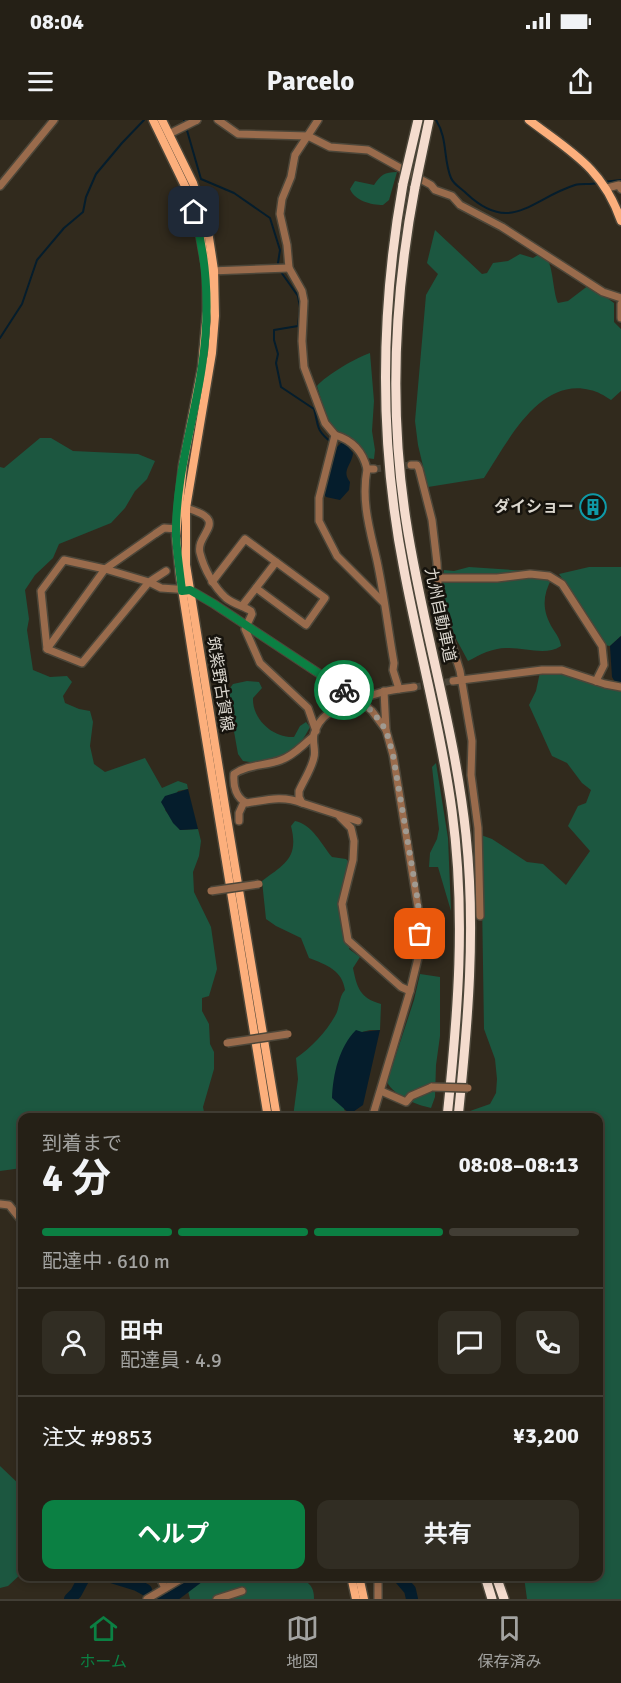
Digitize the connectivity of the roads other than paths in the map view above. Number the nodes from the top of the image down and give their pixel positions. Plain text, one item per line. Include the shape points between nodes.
1 (54, 120) edge
2 (153, 120) edge
3 (162, 120) edge
4 (197, 120) edge
5 (218, 120) edge
6 (318, 120) edge
7 (418, 120) edge
8 (429, 120) edge
9 (529, 120) edge
10 (169, 134) junction
11 (308, 136) junction
12 (0, 186) edge
13 (607, 188) junction
14 (621, 189) edge
15 (621, 221) edge
16 (289, 268) junction
17 (210, 271) junction
18 (621, 298) edge
19 (621, 304) edge
20 (621, 318) edge
21 (335, 435) junction
22 (411, 465) dead end
23 (186, 508) junction
24 (177, 529) junction
25 (276, 562) junction
26 (105, 569) junction
27 (166, 571) dead end
28 (437, 578) junction
29 (149, 582) junction
30 (212, 582) junction
31 (255, 588) junction
32 (186, 591) junction
33 (383, 602) junction
34 (242, 606) junction
35 (245, 625) junction
36 (47, 649) junction
37 (457, 681) junction
38 (596, 681) junction
39 (414, 687) tunnel mouth
40 (621, 687) edge
41 (399, 689) junction
42 (384, 691) junction
43 (359, 700) junction
44 (386, 730) junction
45 (314, 734) junction
46 (244, 802) junction
47 (302, 803) junction
48 (339, 815) junction
49 (239, 821) dead end
50 (358, 821) dead end
51 (259, 884) dead end
52 (211, 891) dead end
53 (480, 916) dead end
54 (410, 991) junction
55 (288, 1034) dead end
56 (228, 1042) dead end
57 (471, 1088) dead end
58 (381, 1091) junction
59 (267, 1113) edge
60 (276, 1113) edge
61 (374, 1113) edge
62 (447, 1113) edge
63 (459, 1113) edge
64 (0, 1204) edge
65 (18, 1216) edge
66 (162, 1581) edge
67 (177, 1581) edge
68 (352, 1581) edge
69 (360, 1581) edge
70 (378, 1581) edge
71 (487, 1581) edge
72 (498, 1581) edge
73 (165, 1588) junction
74 (242, 1591) dead end
75 (147, 1599) edge
76 (217, 1599) edge
77 (356, 1599) edge
78 (364, 1599) edge
79 (378, 1599) edge
80 (492, 1599) edge
81 (504, 1599) edge

1 - 12 street
2 - 17 main road, 筑紫野古賀線 via 185,186
3 - 10 main road, 筑紫野古賀線
4 - 10 street
5 - 11 street via 238,134
6 - 11 street
7 - 62 highway, 九州自動車道, bridge via 396,228 384,382 399,540 444,764 458,867 460,974
8 - 63 highway, 九州自動車道, bridge via 400,279 396,427 409,541 452,746 466,834 470,981
9 - 13 main road via 595,172
10 - 17 main road, 筑紫野古賀線 via 203,210
11 - 16 street via 295,155 281,205
11 - 18 street via 330,147 368,150 452,196 460,205 502,227 603,292
13 - 14 street via 619,185
13 - 15 main road
16 - 17 street
16 - 21 street via 304,301 304,367 325,423
17 - 23 main road, 筑紫野古賀線 via 215,316 212,352
17 - 24 main road, 筑紫野古賀線 via 202,367 183,465
19 - 20 street
21 - 33 street via 356,447 371,469 366,478 366,517
21 - 33 street via 319,498 319,521 337,556
22 - 28 street via 419,469 432,520
23 - 30 street via 197,511 209,524 199,551
23 - 32 main road, 筑紫野古賀線
24 - 26 street via 164,528
24 - 32 main road, 筑紫野古賀線
25 - 30 street via 245,539
25 - 31 street
25 - 31 street via 325,598 306,625
26 - 29 street
26 - 36 street
26 - 36 street via 64,560 41,591
27 - 29 street
28 - 37 street via 439,603 460,671
28 - 38 street via 530,574 549,576 562,584 602,646 604,665
29 - 32 street
29 - 36 street via 82,663
30 - 34 street via 227,600
31 - 34 street
32 - 35 street
32 - 59 main road, 筑紫野古賀線
32 - 60 main road, 筑紫野古賀線
33 - 41 street
34 - 35 street via 252,614
35 - 43 street
35 - 45 street via 260,663 308,708
37 - 38 street via 562,670
37 - 53 street via 472,741
38 - 40 street
39 - 41 street
41 - 42 street
42 - 43 street
42 - 44 street
43 - 44 street
43 - 45 street via 326,714
44 - 54 street via 400,791 420,920 418,958
45 - 46 street via 296,753 234,774 237,795
45 - 47 street via 314,757 299,791
46 - 47 street via 279,797
46 - 49 street
47 - 48 street
48 - 50 street
48 - 54 street via 351,828 354,841 342,904 348,940
51 - 52 street, bridge
54 - 58 street
55 - 56 street, bridge
57 - 58 street, bridge via 432,1087 411,1095 406,1102
58 - 61 street
64 - 65 street via 9,1206
66 - 73 street
67 - 73 street
68 - 77 main road
69 - 78 main road
70 - 79 street
71 - 80 highway
72 - 81 highway
73 - 75 street
74 - 76 street

